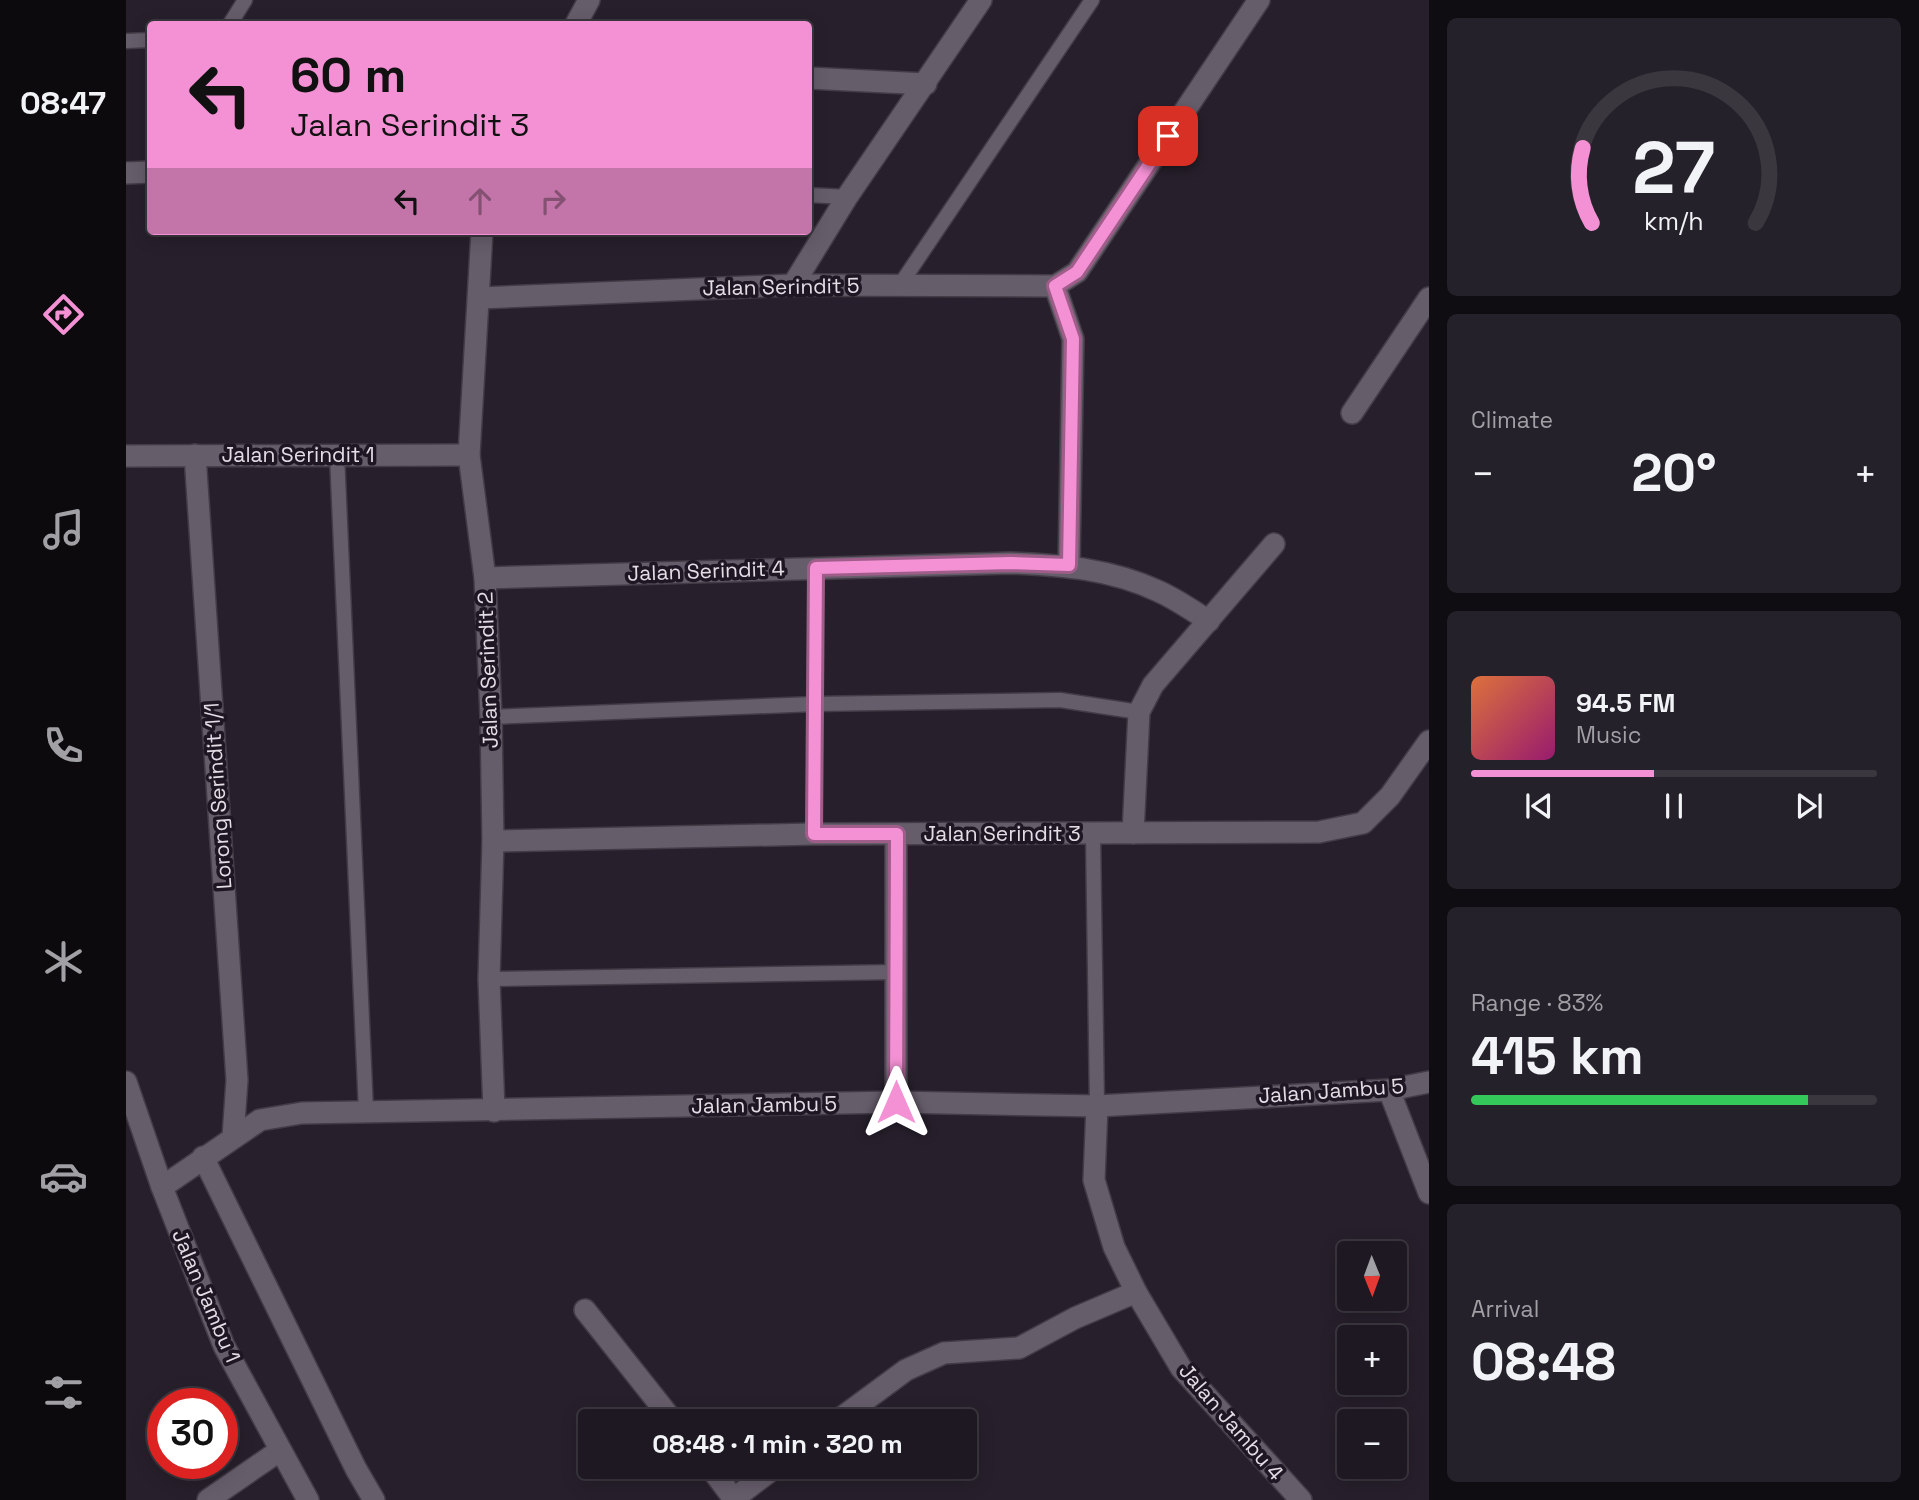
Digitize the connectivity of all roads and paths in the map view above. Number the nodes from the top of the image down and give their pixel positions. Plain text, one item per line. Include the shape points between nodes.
1 (245, 0) edge
2 (589, 0) edge
3 (981, 0) edge
4 (1092, 0) edge
5 (1258, 0) edge
6 (232, 21) edge
7 (578, 21) edge
8 (147, 40) edge
9 (126, 41) edge
10 (812, 78) edge
11 (926, 84) junction
12 (147, 171) edge
13 (126, 173) edge
14 (812, 195) edge
15 (847, 197) junction
16 (482, 235) edge
17 (793, 285) junction
18 (900, 285) junction
19 (1055, 286) junction
20 (480, 298) junction
21 (1429, 298) edge
22 (1352, 413) dead end
23 (469, 454) junction
24 (195, 455) junction
25 (126, 456) edge
26 (337, 456) junction
27 (1274, 544) dead end
28 (1069, 565) junction
29 (816, 568) junction
30 (485, 578) junction
31 (1209, 621) junction
32 (815, 704) junction
33 (1139, 712) junction
34 (491, 717) junction
35 (1429, 741) edge
36 (1133, 833) junction
37 (814, 834) junction
38 (897, 834) junction
39 (1093, 834) junction
40 (493, 841) junction
41 (897, 972) junction
42 (489, 979) junction
43 (126, 1082) edge
44 (1429, 1082) edge
45 (1389, 1090) junction
46 (896, 1102) junction
47 (1097, 1105) junction
48 (366, 1111) junction
49 (494, 1111) junction
50 (233, 1137) junction
51 (203, 1157) junction
52 (162, 1187) junction
53 (1429, 1193) edge
54 (1136, 1292) junction
55 (585, 1310) dead end
56 (663, 1409) edge
57 (853, 1409) edge
58 (279, 1451) junction
59 (718, 1479) edge
60 (760, 1479) edge
61 (733, 1499) edge
62 (208, 1500) edge
63 (308, 1500) edge
64 (374, 1500) edge
65 (1301, 1500) edge

1 - 6 lane
2 - 7 street
3 - 11 street
4 - 18 lane
5 - 19 street via 1077,272
8 - 9 lane
10 - 11 street
11 - 15 street
12 - 13 street
14 - 15 lane
15 - 17 street
16 - 20 street, Jalan Serindit 2
17 - 18 street, Jalan Serindit 5
17 - 20 street, Jalan Serindit 5
18 - 19 street, Jalan Serindit 5
19 - 28 street via 1073,339
20 - 23 street, Jalan Serindit 2
21 - 22 street
23 - 26 street, Jalan Serindit 1
23 - 30 street, Jalan Serindit 2
24 - 25 street, Jalan Serindit 1
24 - 26 street, Jalan Serindit 1
24 - 50 street, Lorong Serindit 1/1 via 237,1080
26 - 48 lane
27 - 31 street
28 - 29 street, Jalan Serindit 4
28 - 31 street, Jalan Serindit 4 via 1113,574 1158,591
29 - 30 street, Jalan Serindit 4
29 - 32 lane
30 - 34 street, Jalan Serindit 2
31 - 33 street via 1153,685
32 - 33 lane via 1060,700
32 - 34 lane
32 - 37 lane
33 - 36 street
34 - 40 street, Jalan Serindit 2
35 - 36 street, Jalan Serindit 3 via 1390,796 1363,823 1319,831
36 - 39 street, Jalan Serindit 3
37 - 38 street, Jalan Serindit 3
37 - 40 street, Jalan Serindit 3
38 - 39 street, Jalan Serindit 3
38 - 41 street
39 - 47 lane
40 - 42 street, Jalan Serindit 2
41 - 42 lane
41 - 46 street
42 - 49 street, Jalan Serindit 2
43 - 52 street, Jalan Jambu 1
44 - 45 street, Jalan Jambu 5
45 - 47 street, Jalan Jambu 5
45 - 53 street
46 - 47 street, Jalan Jambu 5
46 - 49 street, Jalan Jambu 5
47 - 54 street, Jalan Jambu 4 via 1094,1181 1114,1247
48 - 49 street, Jalan Jambu 5
48 - 50 street, Jalan Jambu 5 via 260,1120
50 - 51 street, Jalan Jambu 5
51 - 52 street, Jalan Jambu 5
51 - 64 street
52 - 58 street, Jalan Jambu 1 via 224,1346
54 - 57 street via 1019,1348 944,1353 906,1370
54 - 65 street, Jalan Jambu 4 via 1181,1368
55 - 56 street
58 - 62 street
58 - 63 street, Jalan Jambu 1
59 - 61 street
60 - 61 street

